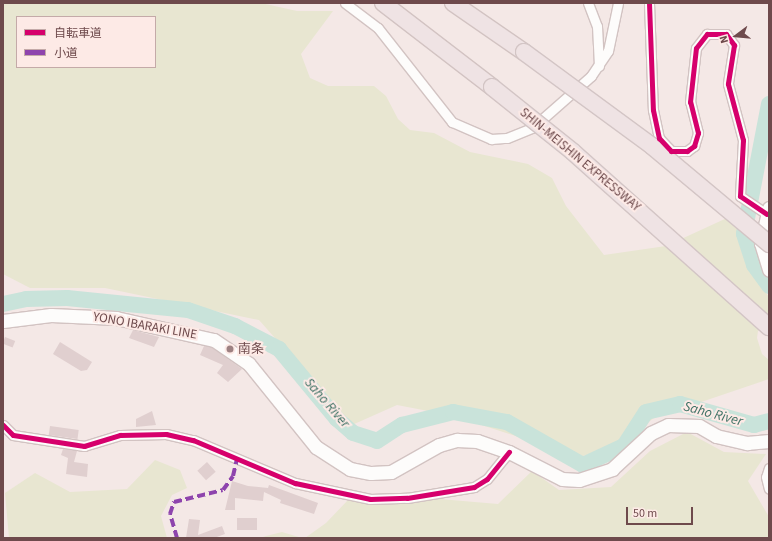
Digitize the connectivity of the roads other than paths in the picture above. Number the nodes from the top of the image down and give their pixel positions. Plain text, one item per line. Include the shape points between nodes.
1 (345, 3) edge
2 (383, 3) edge
3 (453, 3) edge
4 (588, 3) edge
5 (618, 3) edge
6 (649, 3) edge
7 (599, 66) junction
8 (766, 211) edge
9 (769, 244) edge
10 (769, 270) edge
11 (3, 322) edge
12 (769, 327) edge
13 (3, 425) edge
14 (769, 441) edge
15 (509, 452) junction
16 (769, 468) edge
17 (769, 489) edge

1 - 7 street via 378,28 443,112 477,135 507,138 532,128
2 - 12 highway, SHIN-MEISHIN EXPRESSWAY, bridge via 573,152
3 - 9 highway, bridge via 652,146
4 - 7 street via 597,26
5 - 7 street via 615,30
6 - 8 street via 655,128 671,151 687,151 697,140 690,102 700,39 712,31 720,32 734,45 728,84 743,140 739,188 743,200
8 - 10 main road via 761,243
11 - 15 main road, YONO IBARAKI LINE via 51,315 109,318 214,340 249,364 297,427 316,447 350,469 391,472 439,445 457,440 477,441
13 - 15 street via 13,435 84,446 120,435 166,434 194,440 295,483 370,499 408,498 474,487 487,479
14 - 15 main road, YONO IBARAKI LINE via 747,443 716,436 699,426 668,425 651,433 612,470 579,480 562,479
16 - 17 street via 766,477

